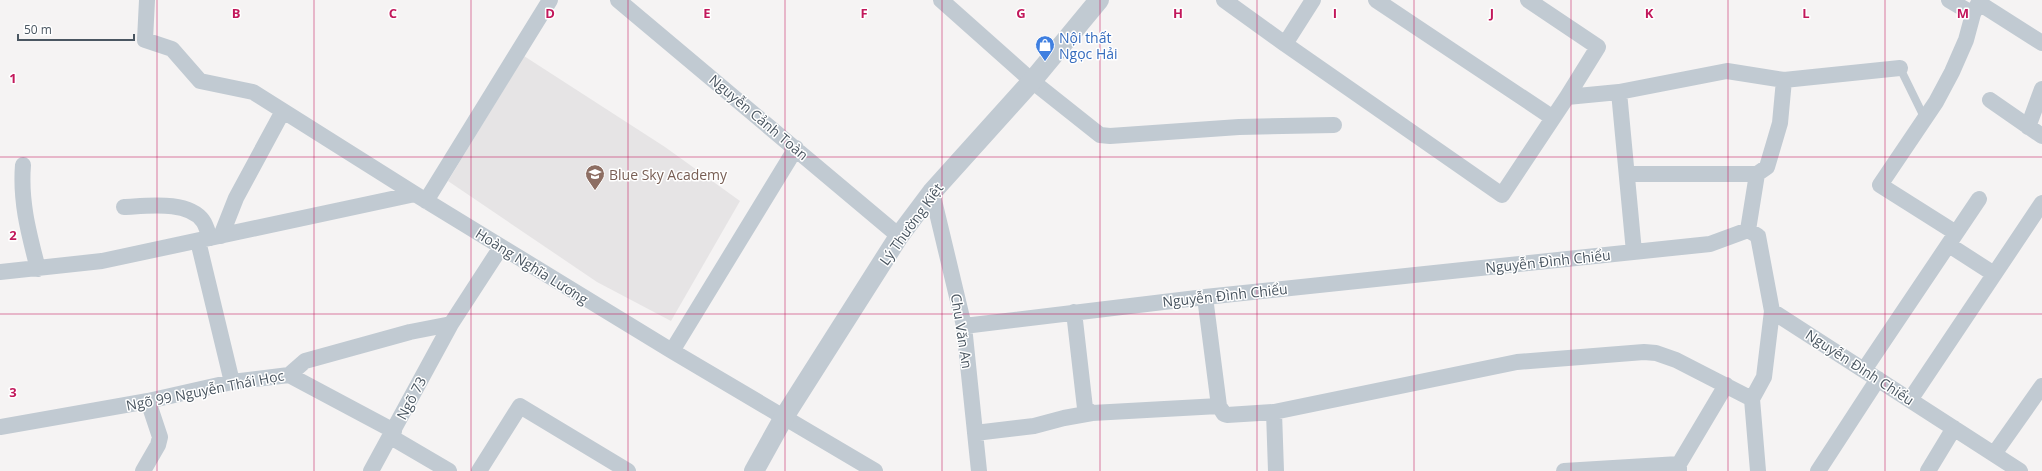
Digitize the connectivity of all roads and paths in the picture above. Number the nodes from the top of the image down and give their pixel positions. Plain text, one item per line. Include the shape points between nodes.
1 (147, 0) edge
2 (550, 0) edge
3 (618, 0) edge
4 (942, 0) edge
5 (1099, 0) edge
6 (1224, 0) edge
7 (1313, 0) edge
8 (1376, 0) edge
9 (1528, 0) edge
10 (1949, 0) edge
11 (1977, 6) edge
12 (2042, 43) edge
13 (1285, 44) junction
14 (1900, 68) joint
15 (1784, 80) junction
16 (1032, 81) junction
17 (2042, 89) edge
18 (1619, 92) junction
19 (1567, 97) junction
20 (1990, 100) dead end
21 (283, 111) junction
22 (1553, 118) junction
23 (1925, 119) junction
24 (1334, 125) dead end
25 (2028, 127) junction
26 (2042, 136) edge
27 (796, 148) junction
28 (23, 165) dead end
29 (1628, 174) junction
30 (1757, 174) junction
31 (932, 192) junction
32 (421, 198) junction
33 (1979, 199) dead end
34 (2042, 203) edge
35 (124, 207) dead end
36 (1748, 230) junction
37 (899, 236) junction
38 (210, 238) junction
39 (1952, 239) junction
40 (501, 247) junction
41 (1634, 252) junction
42 (38, 269) junction
43 (0, 272) edge
44 (1994, 274) junction
45 (1205, 297) junction
46 (1772, 311) junction
47 (1074, 312) junction
48 (450, 324) junction
49 (964, 326) junction
50 (672, 351) junction
51 (1864, 370) junction
52 (289, 375) junction
53 (1878, 379) junction
54 (232, 382) junction
55 (1726, 385) junction
56 (2042, 386) edge
57 (1752, 399) junction
58 (1910, 400) junction
59 (148, 401) junction
60 (1219, 406) junction
61 (1274, 412) junction
62 (1092, 413) junction
63 (784, 417) junction
64 (0, 427) edge
65 (1954, 428) junction
66 (975, 433) junction
67 (392, 434) junction
68 (1994, 454) junction
69 (1679, 468) edge
70 (143, 471) edge
71 (371, 471) edge
72 (449, 471) edge
73 (478, 471) edge
74 (628, 471) edge
75 (754, 471) edge
76 (875, 471) edge
77 (979, 471) edge
78 (1276, 471) edge
79 (1564, 471) edge
80 (1758, 471) edge
81 (1818, 471) edge
82 (1928, 471) edge
83 (2020, 471) edge

1 - 21 street, Hoàng Nghĩa Lương via 145,40 172,49 200,81 253,92
2 - 32 street
3 - 27 street, Nguyễn Cảnh Toàn
4 - 16 street
5 - 16 street, Lý Thường Kiệt
6 - 13 street
7 - 13 street
8 - 22 street
9 - 19 street via 1598,47
10 - 11 street
11 - 12 street
11 - 23 street via 1952,72
13 - 22 street via 1502,195
14 - 15 street
14 - 23 lane
15 - 18 street via 1728,71
15 - 30 street via 1780,123 1767,167
16 - 24 street via 1095,131 1110,136
16 - 31 street, Lý Thường Kiệt
17 - 25 street
18 - 19 street
18 - 29 street
19 - 22 street
20 - 25 street
21 - 32 street, Hoàng Nghĩa Lương
21 - 38 street via 236,198
23 - 39 street via 1880,185
25 - 26 street
27 - 37 street, Nguyễn Cảnh Toàn
27 - 50 street
28 - 42 street via 21,193
29 - 30 street
29 - 41 street
30 - 36 street
31 - 37 street, Lý Thường Kiệt
31 - 49 street, Chu Văn An
32 - 38 street
32 - 40 street, Hoàng Nghĩa Lương
33 - 39 street
34 - 44 street
35 - 38 street via 164,205 192,210 204,222
36 - 41 street, Nguyễn Đình Chiểu via 1710,244
36 - 46 street via 1758,236
37 - 63 street, Lý Thường Kiệt
38 - 42 street via 102,261
38 - 54 street
39 - 44 street
39 - 51 street
40 - 48 street, Ngõ 73
40 - 50 street, Hoàng Nghĩa Lương
41 - 45 street, Nguyễn Đình Chiểu
42 - 43 street
44 - 58 street
45 - 47 street, Nguyễn Đình Chiểu
45 - 60 street
46 - 51 street, Nguyễn Đình Chiểu
46 - 57 street via 1764,377
47 - 49 street, Nguyễn Đình Chiểu
47 - 62 street via 1085,408
48 - 52 street, Ngõ 99 Nguyễn Thái Học via 410,332 305,361
48 - 67 street, Ngõ 73
49 - 66 street, Chu Văn An
50 - 63 street, Hoàng Nghĩa Lương
51 - 53 street, Nguyễn Đình Chiểu
52 - 54 street, Ngõ 99 Nguyễn Thái Học
52 - 67 street
53 - 58 street, Nguyễn Đình Chiểu
53 - 81 street
54 - 59 street, Ngõ 99 Nguyễn Thái Học
55 - 57 street
55 - 61 street via 1667,356 1644,352 1516,362
55 - 69 street
56 - 68 street
57 - 80 street
58 - 65 street, Nguyễn Đình Chiểu
59 - 64 street, Ngõ 99 Nguyễn Thái Học
59 - 70 street via 160,437
60 - 61 street via 1227,415
60 - 62 street
61 - 78 street
62 - 66 street via 1034,426
63 - 75 street, Lý Thường Kiệt
63 - 76 street, Hoàng Nghĩa Lương
65 - 68 street, Nguyễn Đình Chiểu
65 - 82 street
66 - 77 street, Chu Văn An
67 - 71 street, Ngõ 73
67 - 72 street
68 - 83 street, Nguyễn Đình Chiểu
69 - 79 street
73 - 74 street via 520,406

